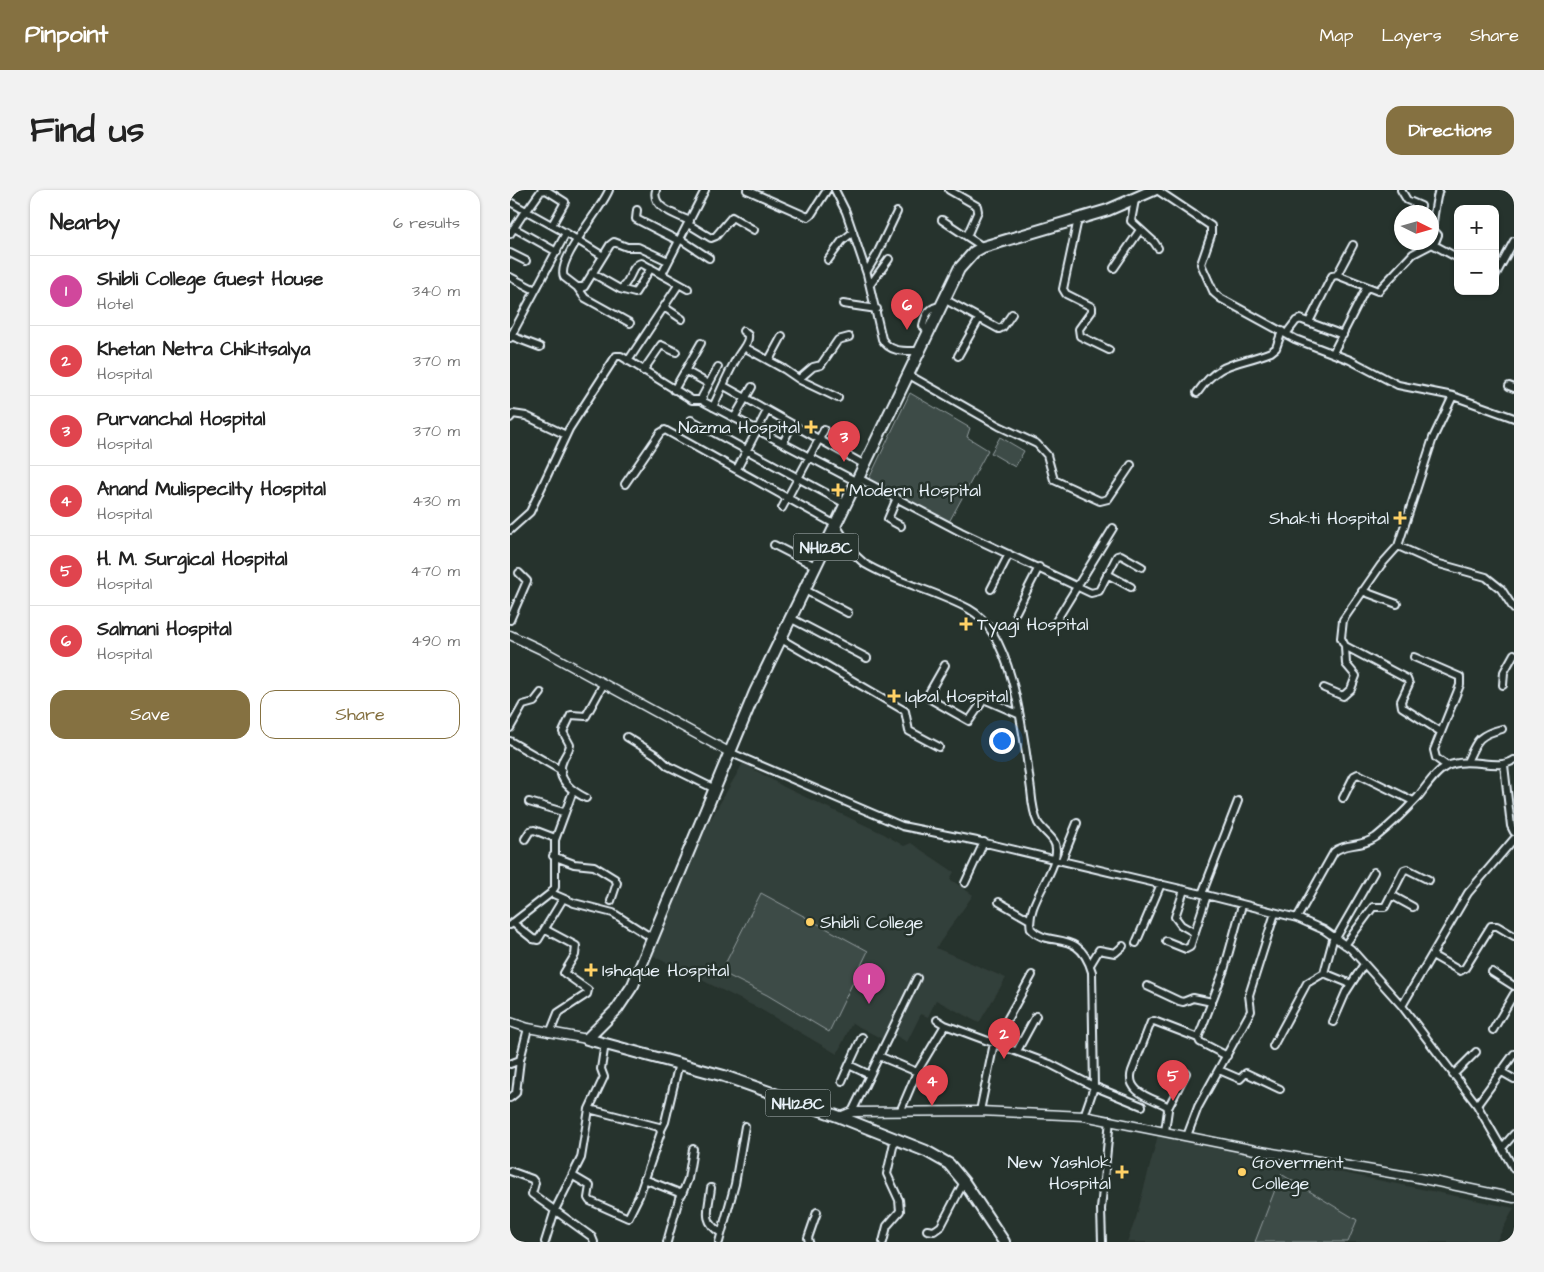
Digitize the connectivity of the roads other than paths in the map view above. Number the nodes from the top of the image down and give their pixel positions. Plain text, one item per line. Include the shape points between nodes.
1 (609, 190) edge
2 (656, 190) edge
3 (705, 190) edge
4 (747, 190) edge
5 (827, 190) edge
6 (835, 190) edge
7 (950, 190) edge
8 (1156, 190) edge
9 (1401, 190) edge
10 (1438, 190) edge
11 (1139, 195) edge
12 (510, 202) edge
13 (1418, 205) edge
14 (1437, 205) edge
15 (637, 210) dead end
16 (525, 211) junction
17 (897, 212) dead end
18 (1078, 219) junction
19 (942, 220) dead end
20 (689, 222) junction
21 (552, 225) junction
22 (754, 230) dead end
23 (1140, 230) junction
24 (512, 231) edge
25 (853, 232) junction
26 (566, 233) junction
27 (967, 236) junction
28 (578, 240) junction
29 (680, 240) junction
30 (1514, 241) edge
31 (1353, 245) dead end
32 (983, 247) junction
33 (1158, 248) dead end
34 (1439, 249) edge
35 (1512, 249) edge
36 (1421, 250) edge
37 (557, 252) junction
38 (510, 253) edge
39 (603, 256) junction
40 (1454, 256) edge
41 (709, 258) dead end
42 (889, 259) dead end
43 (828, 260) dead end
44 (526, 261) dead end
45 (668, 261) junction
46 (650, 268) junction
47 (1114, 268) dead end
48 (1499, 270) edge
49 (866, 271) junction
50 (592, 273) junction
51 (662, 274) junction
52 (1337, 276) junction
53 (510, 277) edge
54 (679, 284) junction
55 (870, 285) junction
56 (577, 287) junction
57 (1366, 288) junction
58 (620, 289) junction
59 (688, 289) dead end
60 (535, 290) junction
61 (943, 302) junction
62 (843, 304) dead end
63 (664, 307) junction
64 (877, 309) junction
65 (1012, 314) dead end
66 (682, 319) dead end
67 (979, 319) junction
68 (1308, 322) junction
69 (630, 323) dead end
70 (743, 331) dead end
71 (1284, 332) junction
72 (1343, 335) junction
73 (782, 336) dead end
74 (511, 337) edge
75 (849, 337) dead end
76 (702, 343) dead end
77 (540, 347) dead end
78 (744, 347) junction
79 (1109, 350) dead end
80 (920, 351) junction
81 (676, 352) dead end
82 (1333, 353) junction
83 (958, 356) dead end
84 (769, 360) junction
85 (628, 361) junction
86 (718, 368) dead end
87 (643, 371) junction
88 (686, 371) junction
89 (909, 375) junction
90 (799, 379) junction
91 (709, 384) junction
92 (724, 386) junction
93 (752, 386) dead end
94 (674, 390) junction
95 (1196, 393) dead end
96 (1453, 396) junction
97 (838, 398) dead end
98 (745, 399) junction
99 (703, 400) junction
100 (713, 407) junction
101 (767, 411) junction
102 (510, 418) edge
103 (734, 418) junction
104 (1514, 418) edge
105 (691, 420) dead end
106 (792, 425) junction
107 (758, 430) junction
108 (824, 430) dead end
109 (566, 435) junction
110 (819, 440) junction
111 (782, 443) junction
112 (746, 450) junction
113 (810, 457) junction
114 (865, 465) junction
115 (1131, 465) dead end
116 (737, 469) junction
117 (798, 478) junction
118 (857, 480) junction
119 (625, 484) dead end
120 (788, 498) junction
121 (896, 498) junction
122 (846, 504) junction
123 (782, 508) dead end
124 (836, 525) junction
125 (900, 526) dead end
126 (1113, 528) dead end
127 (510, 530) edge
128 (774, 545) dead end
129 (1398, 546) junction
130 (1009, 554) junction
131 (1142, 566) dead end
132 (817, 567) junction
133 (1039, 567) junction
134 (519, 573) dead end
135 (1107, 574) junction
136 (1078, 585) junction
137 (1131, 587) dead end
138 (805, 590) junction
139 (991, 590) dead end
140 (1362, 591) junction
141 (1397, 604) dead end
142 (1514, 608) edge
143 (1016, 612) dead end
144 (848, 613) dead end
145 (792, 618) junction
146 (510, 620) edge
147 (1056, 621) dead end
148 (510, 635) edge
149 (781, 639) junction
150 (1345, 646) junction
151 (1514, 654) edge
152 (1414, 657) dead end
153 (867, 658) dead end
154 (946, 665) dead end
155 (603, 685) junction
156 (1503, 685) dead end
157 (1324, 688) dead end
158 (541, 693) dead end
159 (1018, 714) junction
160 (510, 728) edge
161 (1502, 729) dead end
162 (1441, 732) junction
163 (628, 737) dead end
164 (510, 741) edge
165 (939, 747) dead end
166 (729, 752) junction
167 (1514, 760) edge
168 (1467, 762) junction
169 (1504, 765) junction
170 (1447, 766) junction
171 (562, 772) junction
172 (715, 789) junction
173 (573, 791) junction
174 (586, 798) dead end
175 (1343, 798) dead end
176 (1238, 801) dead end
177 (1414, 801) junction
178 (529, 802) dead end
179 (563, 812) junction
180 (1077, 823) dead end
181 (1514, 832) edge
182 (555, 838) junction
183 (524, 839) dead end
184 (1514, 839) edge
185 (984, 842) junction
186 (554, 856) junction
187 (1058, 859) junction
188 (1374, 872) dead end
189 (1429, 880) dead end
190 (965, 883) dead end
191 (1161, 884) junction
192 (1184, 890) junction
193 (551, 893) junction
194 (1205, 895) junction
195 (1391, 895) junction
196 (564, 899) junction
197 (611, 901) dead end
198 (999, 902) dead end
199 (1242, 905) junction
200 (1413, 907) dead end
201 (1275, 912) junction
202 (1297, 918) junction
203 (1030, 920) junction
204 (511, 924) edge
205 (546, 930) junction
206 (1195, 933) junction
207 (1514, 936) edge
208 (1335, 937) junction
209 (652, 938) junction
210 (1166, 941) dead end
211 (1136, 943) dead end
212 (1345, 945) junction
213 (1123, 946) dead end
214 (1432, 955) junction
215 (1364, 964) junction
216 (1090, 965) junction
217 (1324, 972) junction
218 (1492, 972) dead end
219 (1032, 975) dead end
220 (916, 978) dead end
221 (1351, 984) junction
222 (1147, 986) dead end
223 (1514, 986) edge
224 (1514, 994) edge
225 (1212, 1002) junction
226 (1402, 1006) junction
227 (1036, 1016) dead end
228 (608, 1019) junction
229 (937, 1020) dead end
230 (510, 1022) edge
231 (1333, 1022) dead end
232 (945, 1025) junction
233 (528, 1028) junction
234 (1494, 1030) dead end
235 (550, 1033) junction
236 (862, 1037) dead end
237 (587, 1038) junction
238 (1198, 1038) junction
239 (606, 1043) junction
240 (994, 1043) junction
241 (1273, 1046) dead end
242 (1017, 1051) junction
243 (1476, 1052) dead end
244 (1514, 1054) edge
245 (879, 1056) junction
246 (1227, 1056) junction
247 (520, 1060) junction
248 (679, 1063) junction
249 (510, 1064) edge
250 (849, 1065) junction
251 (1219, 1070) junction
252 (1500, 1071) junction
253 (917, 1072) junction
254 (1186, 1073) dead end
255 (870, 1074) junction
256 (1454, 1075) junction
257 (1514, 1079) edge
258 (842, 1081) dead end
259 (1093, 1086) junction
260 (1280, 1089) dead end
261 (510, 1098) edge
262 (1477, 1105) junction
263 (1142, 1106) dead end
264 (1168, 1108) junction
265 (589, 1109) junction
266 (980, 1111) junction
267 (852, 1112) junction
268 (900, 1112) junction
269 (1084, 1116) junction
270 (840, 1118) junction
271 (1110, 1120) junction
272 (745, 1126) dead end
273 (661, 1130) junction
274 (1165, 1131) junction
275 (1514, 1134) edge
276 (1187, 1136) junction
277 (895, 1138) junction
278 (1502, 1148) junction
279 (693, 1149) dead end
280 (1514, 1169) edge
281 (510, 1171) edge
282 (573, 1176) junction
283 (644, 1178) junction
284 (964, 1182) junction
285 (711, 1188) dead end
286 (680, 1195) junction
287 (1514, 1198) edge
288 (556, 1210) junction
289 (982, 1211) junction
290 (817, 1212) dead end
291 (927, 1230) dead end
292 (721, 1233) junction
293 (545, 1242) edge
294 (594, 1242) edge
295 (667, 1242) edge
296 (719, 1242) edge
297 (809, 1242) edge
298 (883, 1242) edge
299 (997, 1242) edge
300 (1004, 1242) edge
301 (1102, 1242) edge

1 - 28 street
2 - 20 street via 658,204
3 - 20 street
4 - 5 street via 808,217
6 - 25 street
7 - 27 street via 977,206 978,211
8 - 11 highway, NH128C
8 - 71 street via 1211,226 1201,264 1214,293
9 - 13 street via 1408,202
10 - 14 street
11 - 18 highway, NH128C
11 - 23 street via 1131,221
12 - 16 street
15 - 29 street via 636,219
16 - 21 street
16 - 21 street via 541,191 551,193 564,200 565,204
16 - 24 street
17 - 49 street
18 - 32 highway, NH128C
18 - 79 street via 1063,289 1066,294 1092,307 1079,329 1080,336
19 - 27 street
20 - 22 street via 711,238 732,217
20 - 29 street
21 - 26 street
23 - 33 street
23 - 47 street
24 - 37 street
25 - 43 street
25 - 49 street
26 - 28 street
26 - 37 street
27 - 32 street
28 - 39 street
28 - 56 street via 562,274
29 - 41 street
29 - 45 street
30 - 35 street
31 - 52 street
32 - 61 highway, NH128C via 967,259
34 - 40 street
35 - 48 street
36 - 57 street via 1413,254 1380,290
37 - 60 street
38 - 44 street
39 - 45 street via 610,245 617,242 627,247 638,247
39 - 50 street
42 - 55 street
45 - 51 street
46 - 51 street
46 - 58 street via 638,263
46 - 58 street via 635,294
49 - 55 street
50 - 56 street via 586,285
50 - 58 street
51 - 54 street
52 - 57 street
52 - 68 street via 1330,278
53 - 60 street
54 - 59 street
54 - 63 street
55 - 64 street
56 - 69 street via 585,298
57 - 72 street
60 - 74 street
61 - 67 street
61 - 80 highway, NH128C
62 - 64 street
63 - 66 street
63 - 85 street
64 - 80 street via 885,344 893,350
65 - 67 street via 1002,328
67 - 83 street
68 - 71 street via 1297,320
68 - 72 street
70 - 78 street via 748,337
71 - 82 street
71 - 95 street via 1271,352 1222,366
72 - 82 street
73 - 84 street
74 - 77 street
75 - 90 street via 838,340 821,365
76 - 88 street
78 - 84 street
78 - 92 street via 730,367
80 - 89 highway, NH128C
81 - 87 street via 661,345
82 - 96 street via 1398,385
84 - 90 street
85 - 87 street
85 - 109 street via 619,356 614,358
86 - 91 street
87 - 94 street
88 - 91 street
88 - 94 street
89 - 114 highway, NH128C
89 - 115 street via 1037,444 1046,455 1052,476 1058,483 1100,501 1108,499
90 - 97 street
91 - 99 street
92 - 98 street
92 - 100 street
93 - 98 street
94 - 99 street via 692,400
96 - 104 street
96 - 129 street via 1433,438
98 - 101 street
98 - 103 street
99 - 100 street
100 - 103 street
101 - 106 street
101 - 107 street
102 - 109 street via 513,414 526,416
103 - 107 street
105 - 112 street
106 - 110 street
106 - 111 street
107 - 111 street
107 - 112 street
108 - 110 street
109 - 127 street via 530,512
110 - 113 street
110 - 114 street
111 - 113 street
112 - 116 street
112 - 117 street
113 - 117 street
113 - 118 street
114 - 118 highway, NH128C
116 - 119 street via 664,430
116 - 120 street
117 - 120 street
117 - 122 street
118 - 121 street
118 - 122 highway, NH128C
120 - 123 street
120 - 124 street
121 - 125 street via 888,520
121 - 130 street
122 - 124 highway, NH128C
124 - 132 highway, NH128C
124 - 159 street via 854,554 865,564 949,599 986,622 1003,652
126 - 136 street
128 - 132 street
129 - 140 street
129 - 142 street via 1436,563 1486,578 1500,589
130 - 133 street
130 - 139 street
131 - 135 street via 1119,555
132 - 138 highway, NH128C
133 - 136 street
133 - 143 street
134 - 146 street via 527,581
135 - 136 street via 1096,593
135 - 137 street
136 - 147 street
138 - 144 street
138 - 145 highway, NH128C
140 - 141 street
140 - 150 street via 1343,620 1341,638
145 - 149 highway, NH128C
145 - 153 street
148 - 155 street
149 - 165 street via 905,711 909,731
149 - 166 highway, NH128C
150 - 157 street via 1346,664 1356,676 1351,688 1343,696
150 - 162 street via 1407,679 1409,684 1401,701 1402,707
151 - 156 street via 1504,672
152 - 162 street via 1460,677 1460,685
154 - 159 street via 929,693 930,699 967,721 971,721 986,700
155 - 166 street
155 - 171 street via 586,716 571,715 563,729 570,745 562,762
158 - 160 street via 534,702 523,705
159 - 187 street via 1035,815 1054,841
161 - 168 street via 1479,738
162 - 170 street via 1433,752
163 - 172 street via 668,766
164 - 171 street
166 - 172 highway, NH128C
166 - 185 street via 887,822
167 - 169 street
168 - 169 street
168 - 170 street
169 - 181 street
170 - 177 street
171 - 173 street via 565,784
172 - 209 highway, NH128C
173 - 174 street
173 - 179 street
175 - 177 street via 1358,774
176 - 194 street
177 - 202 street via 1369,842 1342,847 1334,852
178 - 179 street
179 - 182 street
180 - 187 street
182 - 183 street via 534,830
182 - 186 street
184 - 214 street via 1468,893
185 - 187 street
185 - 190 street
186 - 193 street via 555,887
186 - 197 street via 574,864 592,865 615,879 617,883
187 - 191 street
187 - 203 street
188 - 208 street
189 - 195 street via 1405,869
191 - 192 street
191 - 211 street
192 - 194 street
192 - 206 street via 1174,918 1180,926
193 - 196 street
193 - 204 street
194 - 199 street
194 - 206 street
195 - 200 street
195 - 212 street via 1384,908 1372,908
196 - 205 street
196 - 209 street via 613,913
198 - 203 street
199 - 201 street
199 - 225 street
201 - 202 street
201 - 246 street via 1249,995 1251,1011
202 - 208 street
203 - 216 street via 1034,932 1074,945
204 - 205 street via 536,940
205 - 235 street via 576,946 576,955 564,973 588,990 587,994 558,1013
206 - 210 street via 1187,949
207 - 214 street via 1491,926 1460,971
208 - 212 street
208 - 217 street
209 - 228 highway, NH128C via 626,998
212 - 215 street
213 - 216 street via 1115,953 1099,950
214 - 226 street
215 - 221 street
215 - 226 street
216 - 259 street
217 - 221 street
217 - 241 street via 1307,983
218 - 223 street
219 - 240 street
220 - 245 street
221 - 231 street
222 - 225 street via 1183,1002 1192,998
224 - 234 street
225 - 238 street
226 - 256 street
227 - 242 street
228 - 237 highway, NH128C
228 - 239 highway
229 - 232 street
230 - 233 street
232 - 240 street
232 - 253 street
233 - 235 street
233 - 247 street
235 - 237 street
236 - 250 street
237 - 239 highway, NH128C
238 - 246 street
238 - 264 street via 1154,1021 1149,1024 1131,1082 1147,1097
239 - 248 highway, NH128C
239 - 265 street via 601,1069 604,1076
240 - 242 street
240 - 266 street
242 - 259 street
243 - 256 street
244 - 252 street
245 - 253 street
245 - 255 street
246 - 251 street
247 - 249 street
247 - 261 street via 516,1093
248 - 270 highway, NH128C
248 - 273 street
250 - 255 street
250 - 258 street
251 - 260 street via 1240,1079 1246,1073
251 - 276 street via 1198,1107
252 - 257 street
252 - 262 street
253 - 268 street
254 - 264 street
255 - 267 street
256 - 262 street
259 - 263 street
259 - 269 street
262 - 278 street
264 - 274 street
265 - 273 street via 649,1123
265 - 282 street via 584,1146
266 - 268 street
266 - 269 street
267 - 268 street
267 - 270 street
269 - 271 street
270 - 277 highway, NH128C
271 - 274 street
271 - 301 street via 1101,1209
272 - 292 street via 736,1184
273 - 283 street
274 - 276 street
275 - 278 street
276 - 287 street
277 - 284 highway, NH128C via 940,1158
277 - 298 street via 887,1174 899,1200 900,1211 888,1226
278 - 280 street
279 - 286 street via 688,1179
281 - 288 street via 532,1179 535,1198
282 - 283 street via 590,1186 590,1201 626,1219 639,1196
282 - 288 street
283 - 286 street
284 - 289 highway, NH128C
284 - 291 street via 941,1226 937,1230
285 - 292 street via 708,1219
286 - 295 street
288 - 293 street
288 - 294 street via 592,1237
289 - 299 highway, NH128C
289 - 300 highway, NH128C
290 - 297 street
292 - 296 street

